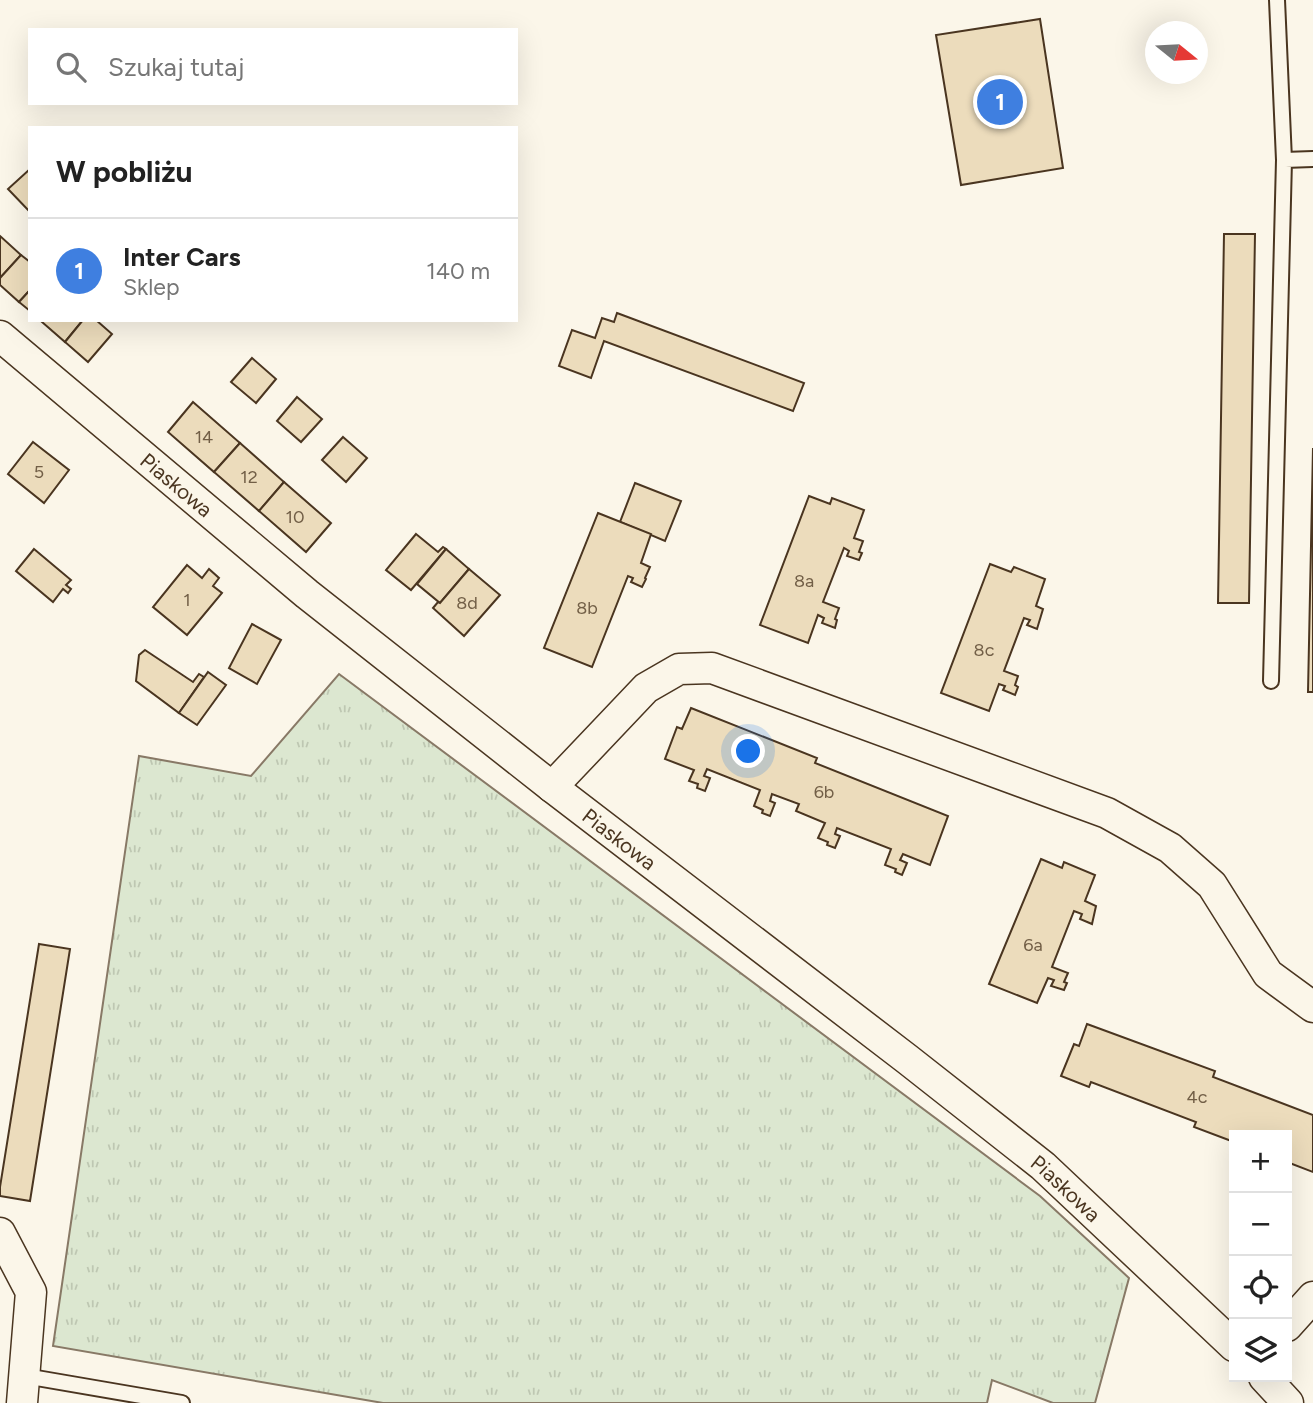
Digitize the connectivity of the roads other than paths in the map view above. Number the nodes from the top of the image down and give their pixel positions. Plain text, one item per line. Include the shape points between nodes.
1 (1277, 0) edge
2 (1313, 159) edge
3 (1284, 160) junction
4 (0, 336) edge
5 (1272, 681) dead end
6 (552, 787) junction
7 (1313, 1007) edge
8 (0, 1233) edge
9 (1313, 1297) edge
10 (1292, 1320) edge
11 (1229, 1341) edge
12 (1269, 1382) edge
13 (24, 1389) edge
14 (182, 1403) edge
15 (1288, 1403) edge

1 - 3 lane
2 - 3 lane
3 - 5 lane
4 - 6 street, Piaskowa via 307,594
6 - 7 street via 646,688 679,669 712,668 1107,813 1170,848 1212,885 1268,974
6 - 11 street, Piaskowa via 1043,1166
8 - 13 street via 31,1292
9 - 10 street
12 - 15 street
13 - 14 lane

